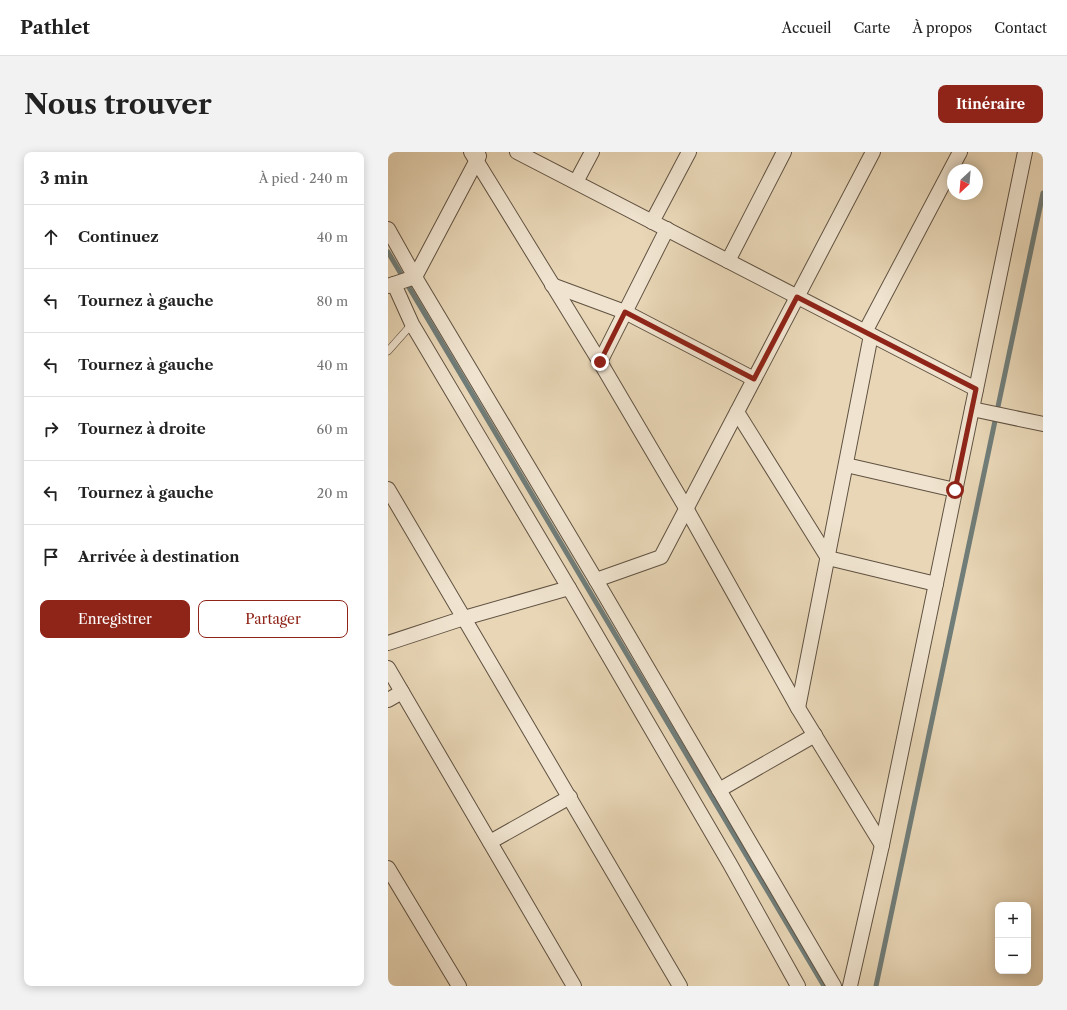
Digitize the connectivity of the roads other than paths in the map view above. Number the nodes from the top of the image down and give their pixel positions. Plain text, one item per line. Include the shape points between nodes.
1 (517, 152) edge
2 (592, 152) edge
3 (689, 152) edge
4 (784, 152) edge
5 (873, 152) edge
6 (960, 152) edge
7 (1020, 154) edge
8 (476, 155) edge
9 (576, 182) junction
10 (652, 222) junction
11 (388, 229) edge
12 (667, 229) junction
13 (728, 261) junction
14 (415, 277) junction
15 (391, 285) edge
16 (552, 285) junction
17 (797, 297) junction
18 (625, 312) junction
19 (412, 324) junction
20 (868, 333) junction
21 (388, 351) edge
22 (600, 362) junction
23 (754, 379) junction
24 (976, 389) junction
25 (976, 410) junction
26 (737, 412) junction
27 (1043, 424) edge
28 (846, 465) junction
29 (388, 489) edge
30 (955, 490) junction
31 (686, 508) junction
32 (828, 558) junction
33 (596, 580) junction
34 (936, 584) junction
35 (569, 588) junction
36 (464, 618) junction
37 (388, 643) edge
38 (388, 668) edge
39 (402, 692) junction
40 (388, 700) edge
41 (798, 708) junction
42 (815, 736) junction
43 (719, 790) junction
44 (570, 797) junction
45 (490, 842) junction
46 (882, 845) junction
47 (388, 868) edge
48 (459, 986) edge
49 (574, 986) edge
50 (680, 986) edge
51 (798, 986) edge
52 (834, 986) edge
53 (850, 986) edge

1 - 9 street
2 - 9 street
3 - 10 street
4 - 13 street
5 - 17 street
6 - 20 street
7 - 24 street
8 - 14 street
8 - 16 street
9 - 10 street
10 - 12 street
11 - 14 street
12 - 13 street
12 - 18 street
13 - 17 street
14 - 15 street
14 - 33 street
15 - 19 street
16 - 18 street
16 - 22 street
17 - 20 street
17 - 23 street
18 - 22 street
18 - 23 street
19 - 21 lane
19 - 35 street
20 - 24 street
20 - 28 street
22 - 31 street
23 - 26 street
24 - 25 street
25 - 27 street
25 - 30 street
26 - 31 street
26 - 32 street
28 - 30 street
28 - 32 street
29 - 36 street
30 - 34 street
31 - 33 street via 660,558
31 - 41 street
32 - 34 street
32 - 41 street
33 - 43 street
34 - 46 street
35 - 36 street
35 - 51 street
36 - 37 street
36 - 44 street
38 - 39 street
39 - 40 street
39 - 45 street
41 - 42 street
42 - 43 street
42 - 46 street
43 - 52 street
44 - 45 street
44 - 50 street
45 - 49 street
46 - 53 street
47 - 48 street

